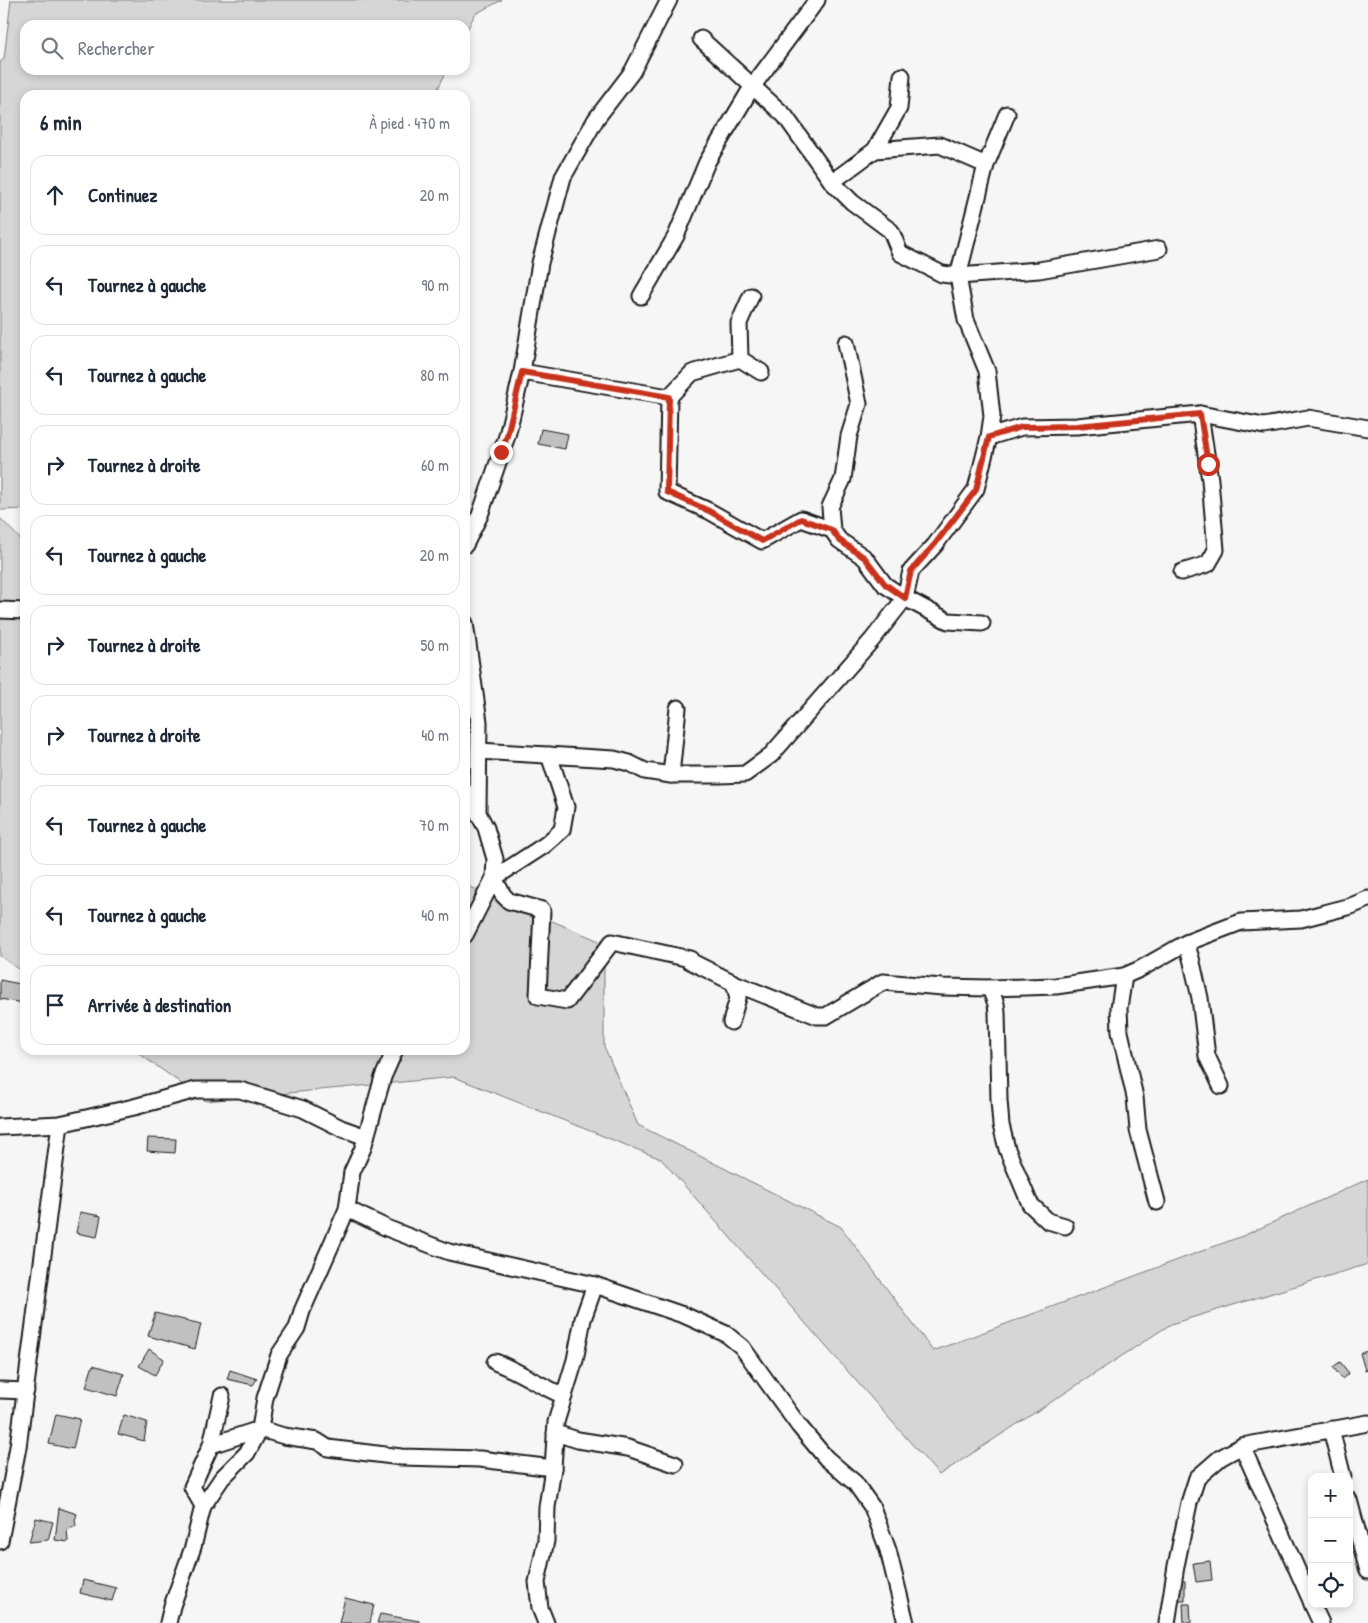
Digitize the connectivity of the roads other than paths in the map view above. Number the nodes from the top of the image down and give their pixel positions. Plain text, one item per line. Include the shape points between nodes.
1 (669, 0) edge
2 (816, 0) edge
3 (701, 39) dead end
4 (902, 76) dead end
5 (752, 86) junction
6 (1007, 114) dead end
7 (875, 150) junction
8 (986, 165) junction
9 (832, 182) junction
10 (1159, 249) dead end
11 (958, 276) junction
12 (641, 296) dead end
13 (751, 296) dead end
14 (846, 344) dead end
15 (740, 359) junction
16 (522, 372) junction
17 (761, 372) dead end
18 (669, 397) junction
19 (1200, 414) junction
20 (1368, 428) edge
21 (989, 437) junction
22 (832, 530) junction
23 (470, 535) edge
24 (1182, 572) dead end
25 (905, 598) junction
26 (0, 610) edge
27 (20, 611) edge
28 (982, 623) dead end
29 (470, 658) edge
30 (678, 708) dead end
31 (479, 751) junction
32 (549, 755) junction
33 (671, 775) junction
34 (470, 799) edge
35 (478, 813) junction
36 (494, 878) junction
37 (1368, 900) edge
38 (470, 925) edge
39 (1186, 943) junction
40 (1124, 976) junction
41 (734, 983) junction
42 (990, 988) junction
43 (731, 1022) dead end
44 (393, 1055) edge
45 (1221, 1086) dead end
46 (60, 1124) junction
47 (0, 1127) edge
48 (366, 1137) junction
49 (1157, 1202) dead end
50 (347, 1209) junction
51 (1065, 1226) dead end
52 (595, 1285) junction
53 (495, 1362) dead end
54 (0, 1390) edge
55 (26, 1390) junction
56 (222, 1396) dead end
57 (564, 1396) junction
58 (1368, 1423) edge
59 (260, 1429) junction
60 (1330, 1429) junction
61 (555, 1433) junction
62 (211, 1445) junction
63 (1242, 1446) junction
64 (675, 1464) dead end
65 (553, 1468) junction
66 (1342, 1473) edge
67 (203, 1506) junction
68 (1353, 1515) edge
69 (0, 1541) edge
70 (1368, 1571) edge
71 (1308, 1595) edge
72 (1314, 1608) edge
73 (168, 1623) edge
74 (546, 1623) edge
75 (906, 1623) edge
76 (1167, 1623) edge
77 (1321, 1623) edge

1 - 16 street via 632,72 596,119 563,177 540,263
2 - 5 street
3 - 5 street
4 - 7 street via 899,108
5 - 9 street via 785,116
5 - 12 street via 706,162 676,236
6 - 8 street
7 - 8 street via 940,145
7 - 9 street
8 - 11 street
9 - 11 street via 852,202 891,231 900,253 942,274
10 - 11 street via 1039,270
11 - 21 street via 966,320 987,371 992,416
13 - 15 street via 739,323
14 - 22 street via 860,404 849,436 843,479 830,507
15 - 17 street
15 - 18 street via 692,373
16 - 18 street
16 - 23 street via 507,436
18 - 22 street via 667,492 762,541 801,519
19 - 20 street via 1264,426 1308,418
19 - 21 street via 1077,426 1022,427
19 - 24 street via 1216,550 1208,564
21 - 25 street via 976,490 911,571
22 - 25 street via 839,540 865,558 885,584
25 - 28 street via 948,621
25 - 33 street via 771,755 745,774
26 - 27 street
29 - 31 street via 479,722
30 - 33 street
31 - 32 street
31 - 35 street
32 - 33 street via 614,759 645,771
32 - 36 street via 566,808 562,830
34 - 35 street
35 - 36 street via 486,828 494,859
36 - 38 street
36 - 41 street via 509,901 542,910 538,996 566,1001 612,942 690,959
37 - 39 street via 1301,919 1241,922
39 - 40 street
39 - 45 street via 1200,998 1208,1056
40 - 42 street via 1056,986
40 - 49 street via 1119,1008 1120,1032 1136,1097 1138,1130
41 - 42 street via 817,1016 826,1016 883,982
41 - 43 street via 738,998
42 - 51 street via 997,1012 1000,1108 1008,1149 1030,1204 1048,1220
44 - 48 street
46 - 47 street
46 - 48 street via 196,1090 240,1090 304,1109
46 - 55 street
48 - 50 street via 352,1172
50 - 52 street via 389,1230 449,1252
50 - 59 street via 297,1328 279,1355 265,1398
52 - 57 street
52 - 75 street via 686,1316 726,1334 742,1347 799,1426 826,1458 856,1483 872,1507 888,1550
53 - 57 street
54 - 55 street
55 - 69 street
56 - 62 street
57 - 61 street
58 - 60 street
59 - 62 street
59 - 65 street via 317,1441 328,1448 401,1457 480,1459
59 - 67 street via 247,1453 222,1478
60 - 63 street
60 - 66 street
61 - 64 street via 628,1448
61 - 65 street
62 - 67 street via 192,1487
63 - 71 street
63 - 76 street via 1220,1458 1197,1478 1189,1502
65 - 74 street via 546,1541 537,1582 540,1608
67 - 73 street
68 - 70 street
72 - 77 street

